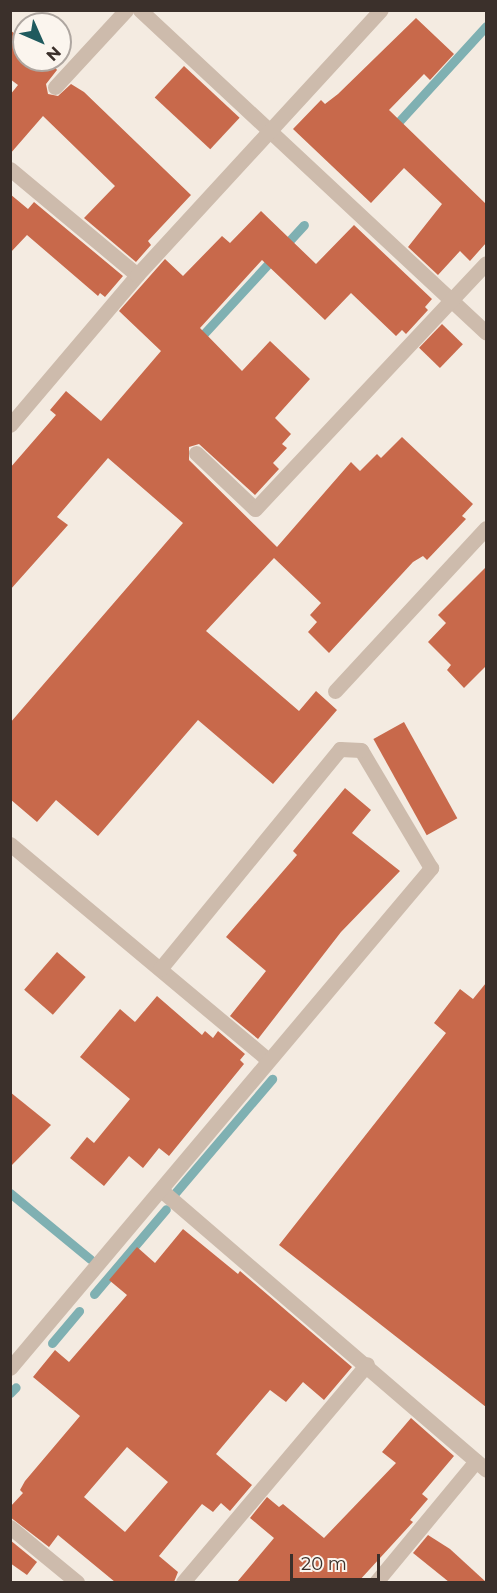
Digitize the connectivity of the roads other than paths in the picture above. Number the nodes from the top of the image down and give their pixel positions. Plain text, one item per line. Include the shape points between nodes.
1 (126, 10) edge
2 (140, 10) edge
3 (381, 10) edge
4 (55, 87) dead end
5 (269, 132) junction
6 (10, 169) edge
7 (486, 263) edge
8 (137, 275) junction
9 (452, 301) junction
10 (486, 333) edge
11 (10, 425) edge
12 (196, 453) dead end
13 (486, 528) edge
14 (335, 691) dead end
15 (10, 844) edge
16 (160, 969) junction
17 (267, 1059) junction
18 (161, 1190) junction
19 (367, 1364) junction
20 (10, 1368) edge
21 (481, 1466) edge
22 (10, 1527) edge
23 (76, 1582) edge
24 (183, 1582) edge
25 (376, 1582) edge

1 - 4 street
2 - 5 street
3 - 5 street
5 - 8 street
5 - 9 street
6 - 8 street
7 - 9 street
8 - 11 street
9 - 10 street
9 - 12 street via 255,509
13 - 14 street
15 - 16 street
16 - 17 street
16 - 17 street via 340,749 361,750 430,868
17 - 18 street
18 - 19 street
18 - 20 street
19 - 21 street
19 - 24 street
21 - 25 street
22 - 23 street

